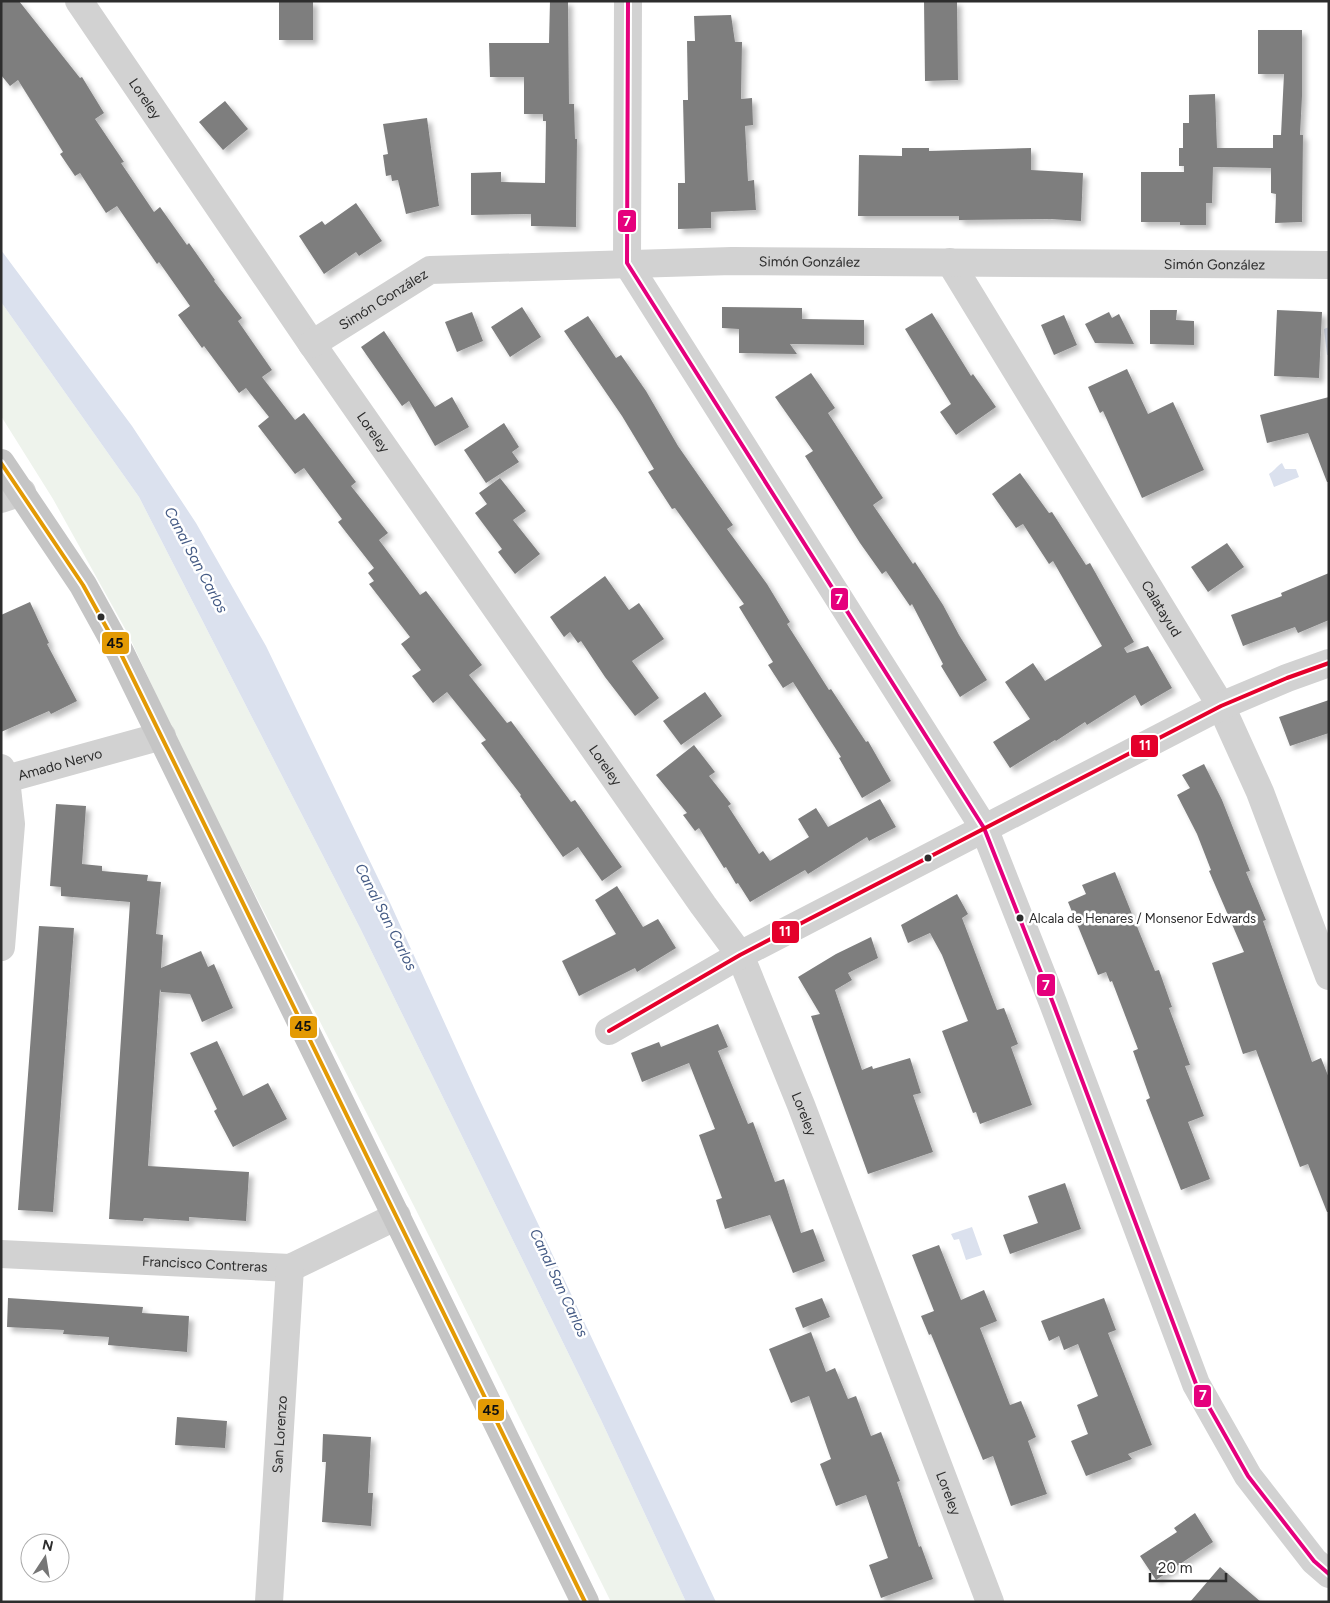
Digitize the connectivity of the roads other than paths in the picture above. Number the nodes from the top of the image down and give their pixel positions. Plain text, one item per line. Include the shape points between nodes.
1 (79, 1) edge
2 (628, 1) edge
3 (950, 262) junction
4 (627, 263) junction
5 (1329, 265) edge
6 (312, 344) junction
7 (1, 463) edge
8 (12, 496) edge
9 (1329, 663) edge
10 (1221, 706) junction
11 (162, 736) junction
12 (4, 774) edge
13 (984, 828) junction
14 (1, 947) edge
15 (740, 955) junction
16 (1329, 976) edge
17 (609, 1031) dead end
18 (397, 1216) junction
19 (1, 1254) edge
20 (290, 1268) junction
21 (1329, 1574) edge
22 (268, 1602) edge
23 (585, 1602) edge
24 (990, 1602) edge

1 - 6 street, Loreley
2 - 4 street
3 - 4 street, Simón González
3 - 5 street, Simón González
3 - 10 street, Calatayud
4 - 6 street, Simón González via 430,270
4 - 13 street
6 - 15 street, Loreley
7 - 8 main road
8 - 11 main road via 83,585
9 - 10 street
10 - 13 street
10 - 16 street, Calatayud via 1260,792
11 - 12 street, Amado Nervo
11 - 18 main road
12 - 14 street, Amado Nervo via 11,824
13 - 15 street
13 - 21 street via 1196,1384 1248,1476 1314,1561
15 - 17 street
15 - 24 street, Loreley via 801,1105
18 - 20 street, Francisco Contreras
18 - 23 main road
19 - 20 street, Francisco Contreras
20 - 22 street, San Lorenzo

